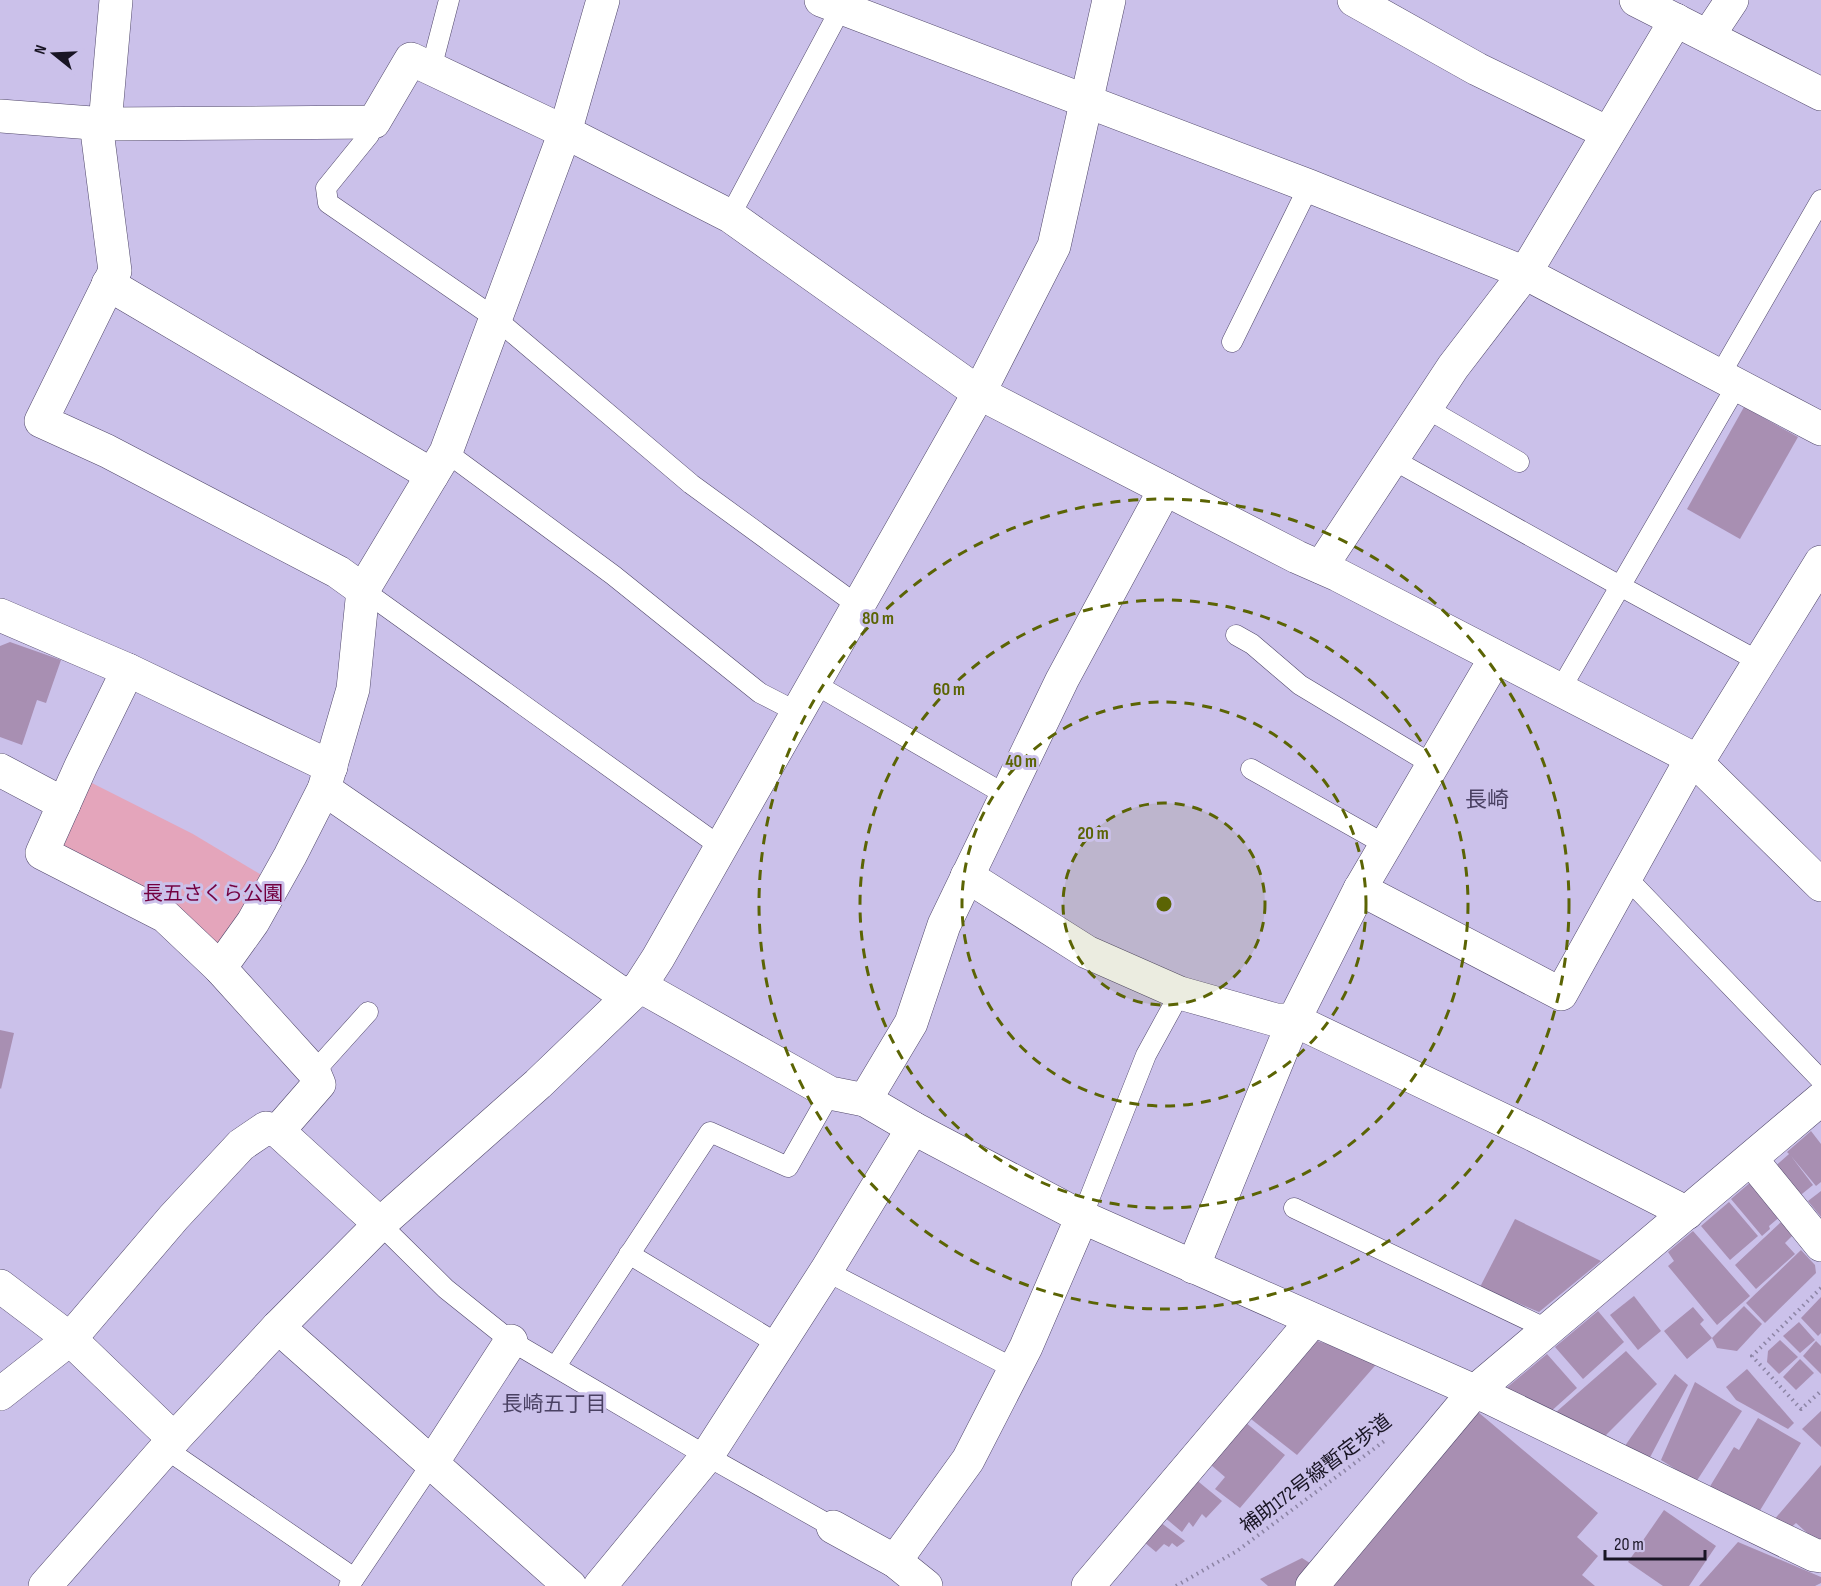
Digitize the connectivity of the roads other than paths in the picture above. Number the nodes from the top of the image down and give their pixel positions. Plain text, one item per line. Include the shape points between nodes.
1 (116, 0) edge
2 (449, 0) edge
3 (603, 0) edge
4 (1109, 0) edge
5 (1636, 0) edge
6 (1732, 0) edge
7 (835, 3) edge
8 (1368, 4) edge
9 (1676, 20) junction
10 (1708, 36) junction
11 (431, 69) junction
12 (1821, 94) edge
13 (1086, 102) junction
14 (0, 116) edge
15 (374, 122) junction
16 (100, 124) junction
17 (565, 132) junction
18 (1608, 133) junction
19 (1309, 186) junction
20 (1821, 200) edge
21 (730, 216) junction
22 (1525, 273) junction
23 (108, 284) junction
24 (495, 318) junction
25 (1232, 342) dead end
26 (1729, 380) junction
27 (979, 393) junction
28 (1426, 408) junction
29 (1821, 429) edge
30 (1392, 459) junction
31 (1519, 462) dead end
32 (439, 464) junction
33 (1165, 489) junction
34 (1821, 562) edge
35 (1321, 567) junction
36 (1620, 586) junction
37 (363, 590) junction
38 (857, 605) junction
39 (0, 615) edge
40 (1236, 635) dead end
41 (1496, 657) junction
42 (1760, 662) junction
43 (128, 670) junction
44 (813, 683) junction
45 (1560, 690) junction
46 (797, 712) junction
47 (1695, 761) junction
48 (1432, 765) junction
49 (1251, 769) dead end
50 (0, 770) edge
51 (327, 778) junction
52 (1006, 795) junction
53 (64, 804) junction
54 (1386, 845) junction
55 (721, 847) junction
56 (967, 876) junction
57 (1626, 877) junction
58 (1821, 885) edge
59 (1360, 889) junction
60 (220, 968) junction
61 (633, 992) junction
62 (1180, 993) junction
63 (368, 1012) dead end
64 (1294, 1020) junction
65 (314, 1072) junction
66 (1821, 1080) edge
67 (830, 1093) junction
68 (866, 1100) junction
69 (1821, 1100) edge
70 (913, 1128) junction
71 (278, 1131) junction
72 (1750, 1159) junction
73 (1294, 1208) dead end
74 (1687, 1213) junction
75 (1082, 1217) junction
76 (380, 1224) junction
77 (1821, 1245) edge
78 (629, 1254) junction
79 (1193, 1267) junction
80 (826, 1271) junction
81 (0, 1286) edge
82 (1313, 1320) junction
83 (278, 1327) junction
84 (1549, 1330) junction
85 (70, 1339) junction
86 (511, 1341) junction
87 (778, 1344) junction
88 (556, 1366) junction
89 (1016, 1369) junction
90 (1474, 1392) junction
91 (0, 1394) edge
92 (170, 1444) junction
93 (707, 1456) junction
94 (432, 1463) junction
95 (833, 1527) joint
96 (1821, 1556) edge
97 (895, 1561) junction
98 (352, 1582) edge
99 (45, 1586) edge
100 (570, 1586) edge
101 (600, 1586) edge
102 (926, 1586) edge
103 (1088, 1586) edge
104 (1312, 1586) edge

1 - 16 street
2 - 11 lane
3 - 17 street
4 - 13 street
5 - 9 street
6 - 10 street
7 - 13 street
7 - 21 lane
8 - 18 street via 1477,69
9 - 10 street
9 - 18 street
10 - 12 street
11 - 15 street via 411,59
11 - 17 street
13 - 19 street
13 - 27 street via 1054,246
14 - 16 street
15 - 16 street
15 - 24 lane via 369,135 326,188 328,203
16 - 23 street via 115,271
17 - 21 street
17 - 24 street
18 - 22 street
19 - 22 street
19 - 25 lane
20 - 26 lane
21 - 27 street
22 - 26 street
22 - 28 street
23 - 32 street
23 - 37 street via 41,421 338,572
24 - 32 street
24 - 38 lane via 691,484
26 - 29 street
26 - 36 lane
27 - 33 street
27 - 38 street
28 - 30 street
28 - 31 lane
30 - 35 street
30 - 36 lane
32 - 37 street
32 - 46 lane via 613,575 760,693
33 - 35 street
33 - 52 street via 1062,680
34 - 42 street
35 - 41 street
36 - 42 lane
36 - 45 lane
37 - 51 street via 353,689
37 - 55 lane
38 - 44 street
39 - 43 street
40 - 48 lane via 1300,685
41 - 45 street
41 - 48 street
42 - 47 street
43 - 51 street
43 - 53 street
44 - 46 street
44 - 52 lane
45 - 47 street
46 - 55 street
47 - 57 street
47 - 58 street
48 - 54 street
49 - 54 lane
50 - 53 street
51 - 60 street via 290,856 253,921
51 - 61 street
52 - 56 street
53 - 60 street via 42,853 165,916
54 - 59 street
55 - 61 street via 658,958
56 - 62 street via 1087,952
56 - 68 street via 944,925 911,1023
57 - 59 street via 1561,994
57 - 66 lane
59 - 64 street
60 - 65 street
61 - 67 street
61 - 76 street via 538,1084
62 - 64 street via 1276,1020
62 - 75 lane via 1146,1055
63 - 65 lane
64 - 74 street
64 - 79 street
65 - 71 street via 319,1084
67 - 68 street
67 - 78 lane via 788,1167 710,1132
68 - 70 street
69 - 72 street
70 - 75 street
70 - 80 street
71 - 76 street
71 - 85 street via 266,1128 241,1145
72 - 74 street
72 - 77 street
73 - 84 lane
74 - 84 street
75 - 79 street
75 - 89 street
76 - 83 street
76 - 86 lane via 446,1289
78 - 87 lane
78 - 88 lane
79 - 82 street
80 - 87 street
80 - 89 lane
81 - 85 street
82 - 90 street
82 - 103 street
83 - 92 street
83 - 94 street
84 - 90 street
85 - 91 street
85 - 92 street
86 - 88 lane
86 - 94 street
87 - 93 street
88 - 93 lane
89 - 97 street via 968,1460
90 - 96 street
90 - 104 street
92 - 98 lane
92 - 99 street
93 - 95 lane
93 - 101 street
94 - 98 lane
94 - 100 street
95 - 97 street
97 - 102 street

